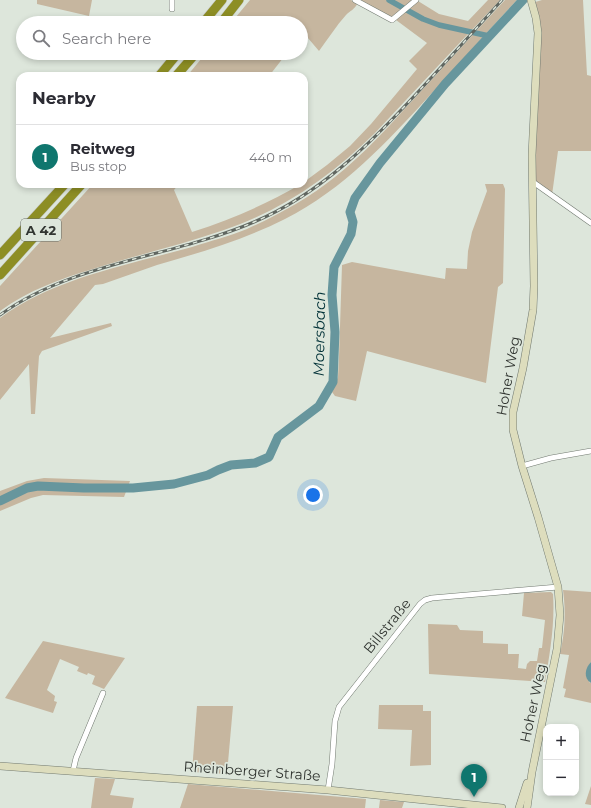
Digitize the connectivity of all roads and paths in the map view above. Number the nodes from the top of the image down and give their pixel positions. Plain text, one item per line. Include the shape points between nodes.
1 (172, 0) edge
2 (222, 0) edge
3 (239, 0) edge
4 (355, 0) edge
5 (416, 0) edge
6 (531, 0) edge
7 (172, 9) dead end
8 (209, 16) edge
9 (226, 16) edge
10 (172, 60) edge
11 (190, 60) edge
12 (162, 72) edge
13 (179, 72) edge
14 (533, 182) junction
15 (60, 188) edge
16 (78, 188) edge
17 (591, 223) edge
18 (0, 255) edge
19 (0, 275) edge
20 (591, 451) edge
21 (522, 466) junction
22 (558, 587) junction
23 (103, 693) dead end
24 (0, 766) edge
25 (73, 771) junction
26 (532, 772) junction
27 (328, 790) junction
28 (494, 808) edge
29 (502, 808) edge
30 (518, 808) edge
31 (527, 808) edge

1 - 7 street
2 - 8 highway
3 - 9 highway
4 - 5 street via 392,20
6 - 14 main road, Hoher Weg via 538,33
10 - 12 highway
11 - 13 highway
14 - 17 street
14 - 21 main road, Hoher Weg via 533,310 524,368 513,412 513,430
15 - 18 highway, A 42
16 - 19 highway, A 42
20 - 21 street
21 - 22 main road, Hoher Weg
22 - 26 main road, Hoher Weg via 559,636
22 - 27 street, Billstraße via 432,598 420,604 338,708
23 - 25 street
24 - 25 main road, Rheinberger Straße
25 - 27 main road, Rheinberger Straße
26 - 30 main road, Hoher Weg
26 - 31 main road, Hoher Weg
27 - 28 main road, Rheinberger Straße
28 - 29 main road, Rheinberger Straße

